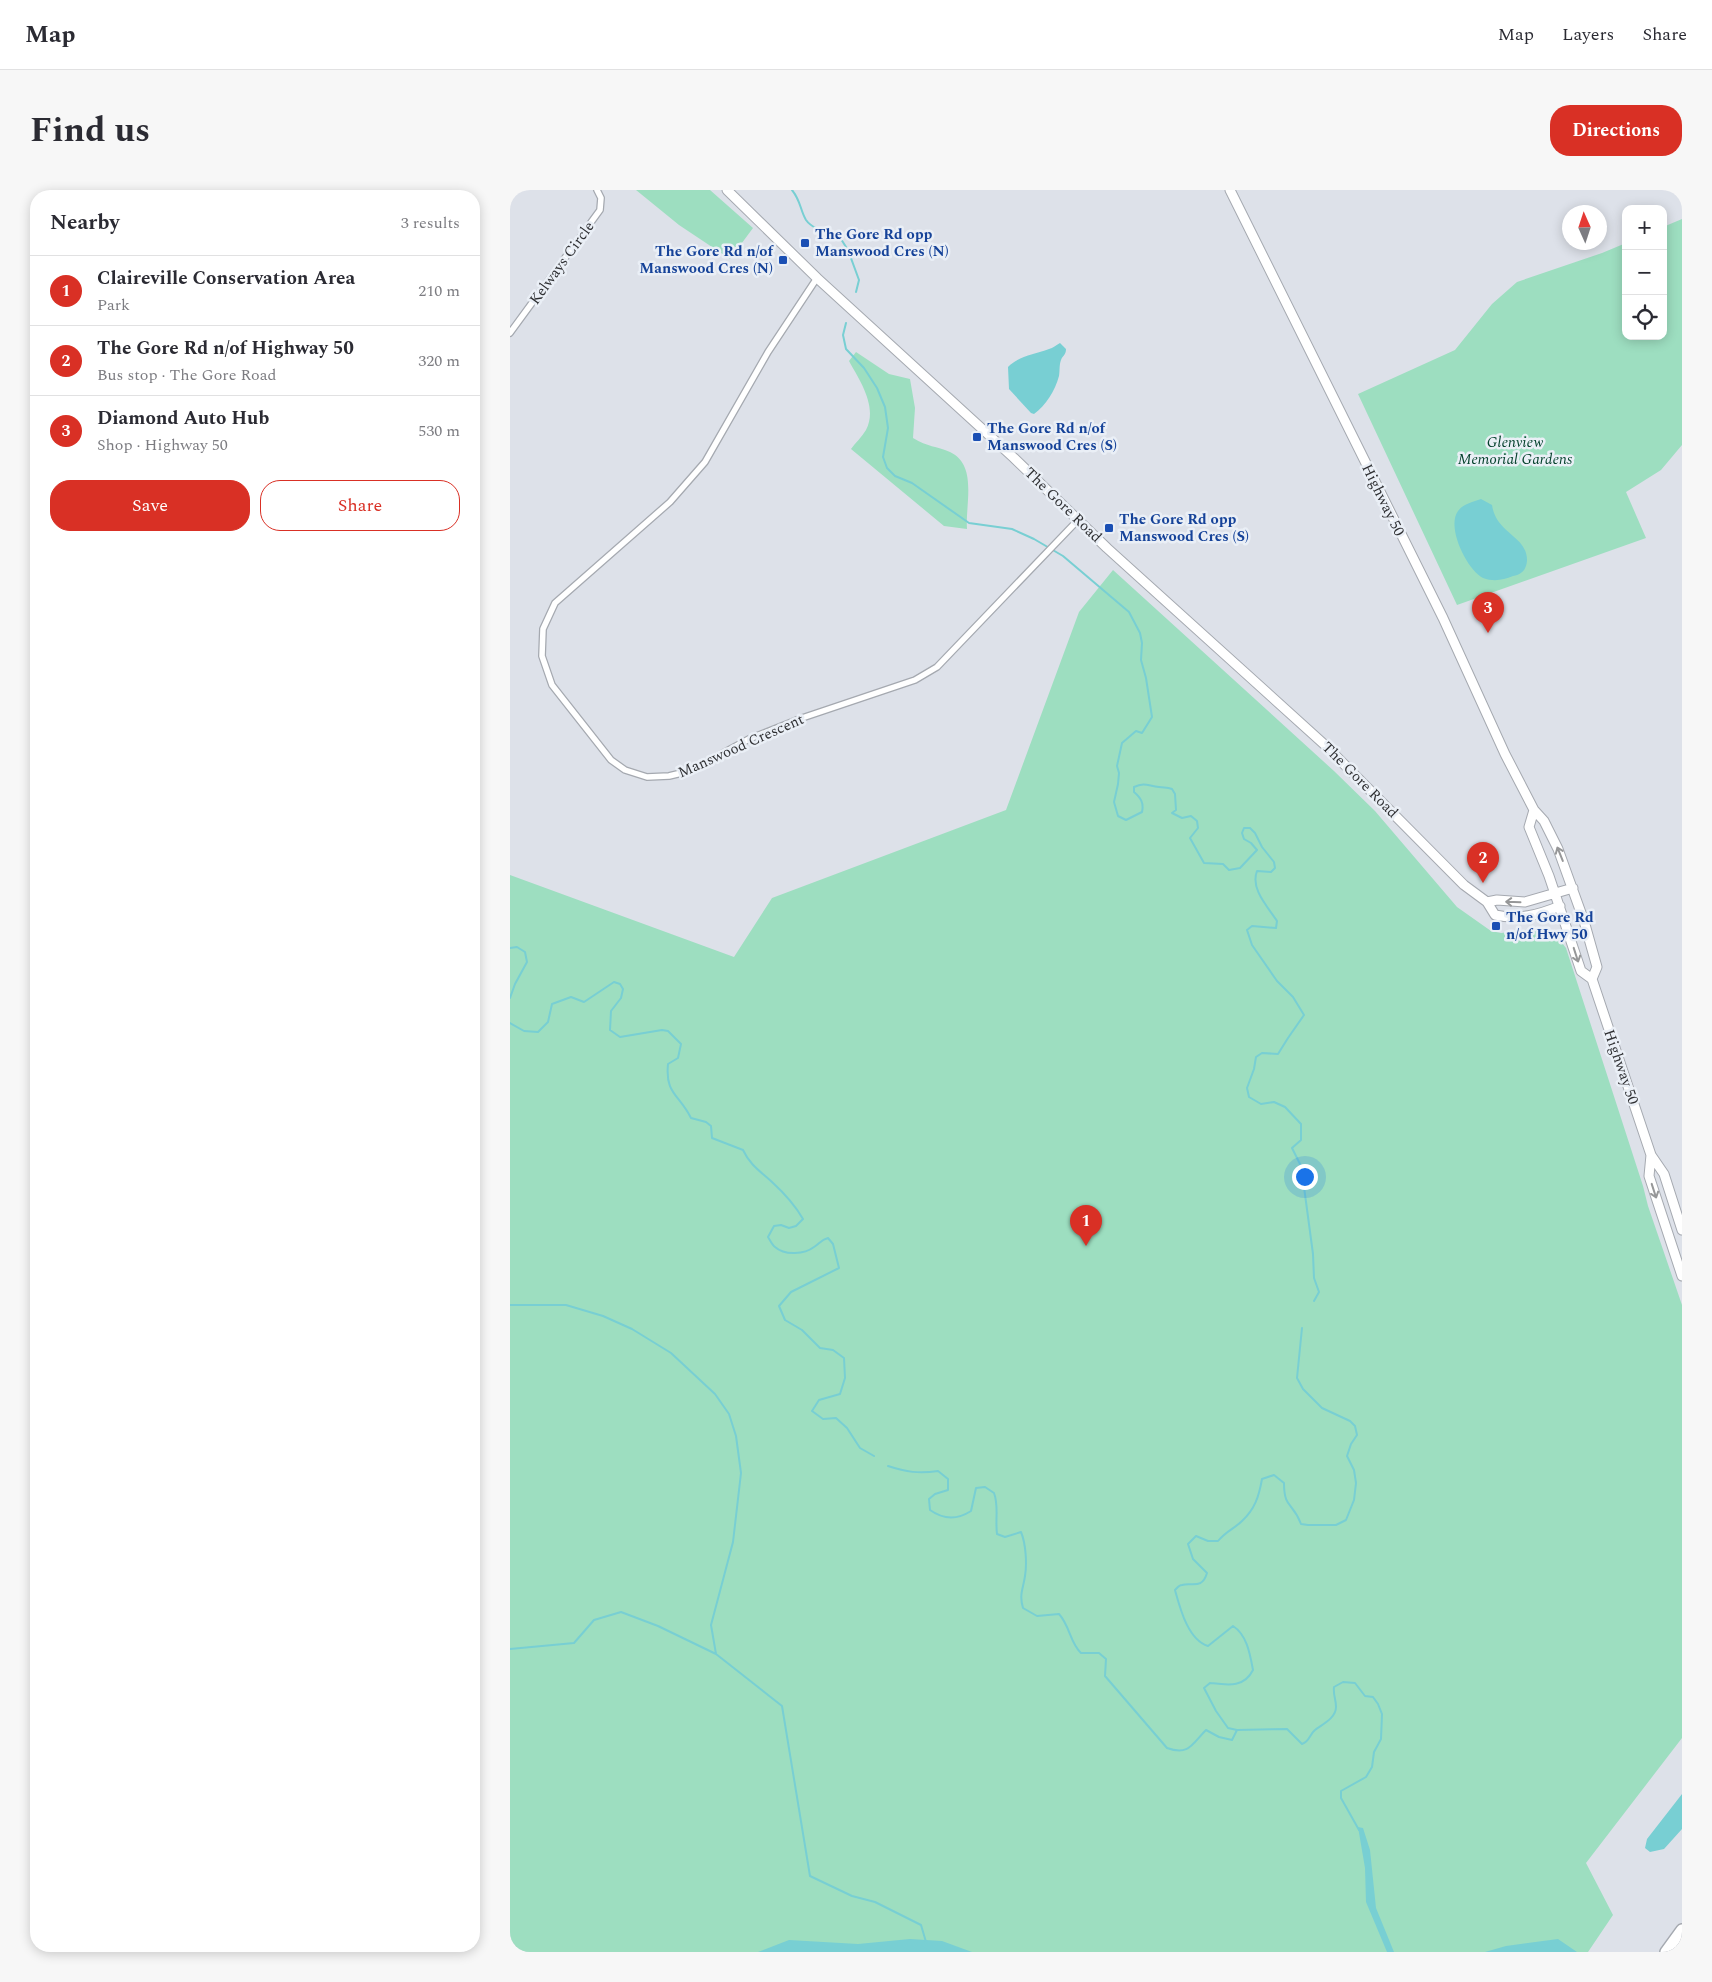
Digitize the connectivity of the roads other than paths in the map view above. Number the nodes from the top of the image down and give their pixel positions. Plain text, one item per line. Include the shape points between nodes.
1 (597, 190) edge
2 (727, 190) edge
3 (1230, 190) edge
4 (817, 278) junction
5 (510, 333) edge
6 (1078, 520) junction
7 (1534, 810) junction
8 (1572, 888) junction
9 (1555, 893) junction
10 (1487, 902) junction
11 (1560, 906) junction
12 (1592, 979) junction
13 (1651, 1155) junction
14 (1681, 1223) edge
15 (1666, 1226) junction
16 (1682, 1276) edge
17 (1682, 1930) edge
18 (1666, 1952) edge

1 - 5 street, Kelways Circle via 601,198 600,210
2 - 4 main road, The Gore Road
3 - 7 main road, Highway 50 via 1443,618
4 - 6 main road, The Gore Road
4 - 6 street, Manswood Crescent via 768,352 705,462 670,502 555,603 543,628 542,656 552,685 611,760 625,770 647,777 690,771 752,738 914,680 937,666
6 - 10 main road, The Gore Road via 1326,746 1464,885
8 -> 7 main road, Highway 50 via 1551,834
7 - 9 main road, Highway 50 via 1529,827
8 - 9 main road
8 - 12 main road, Highway 50 via 1597,967
9 -> 10 main road via 1525,902
9 - 11 main road, Highway 50
10 - 11 main road, The Gore Road via 1495,914 1512,917 1535,915
11 -> 12 main road, Highway 50 via 1581,971
12 - 13 main road, Highway 50
13 - 14 main road, Highway 50 via 1664,1174
13 -> 15 main road, Highway 50 via 1649,1176
14 - 15 street
15 - 16 main road, Highway 50
17 - 18 highway

